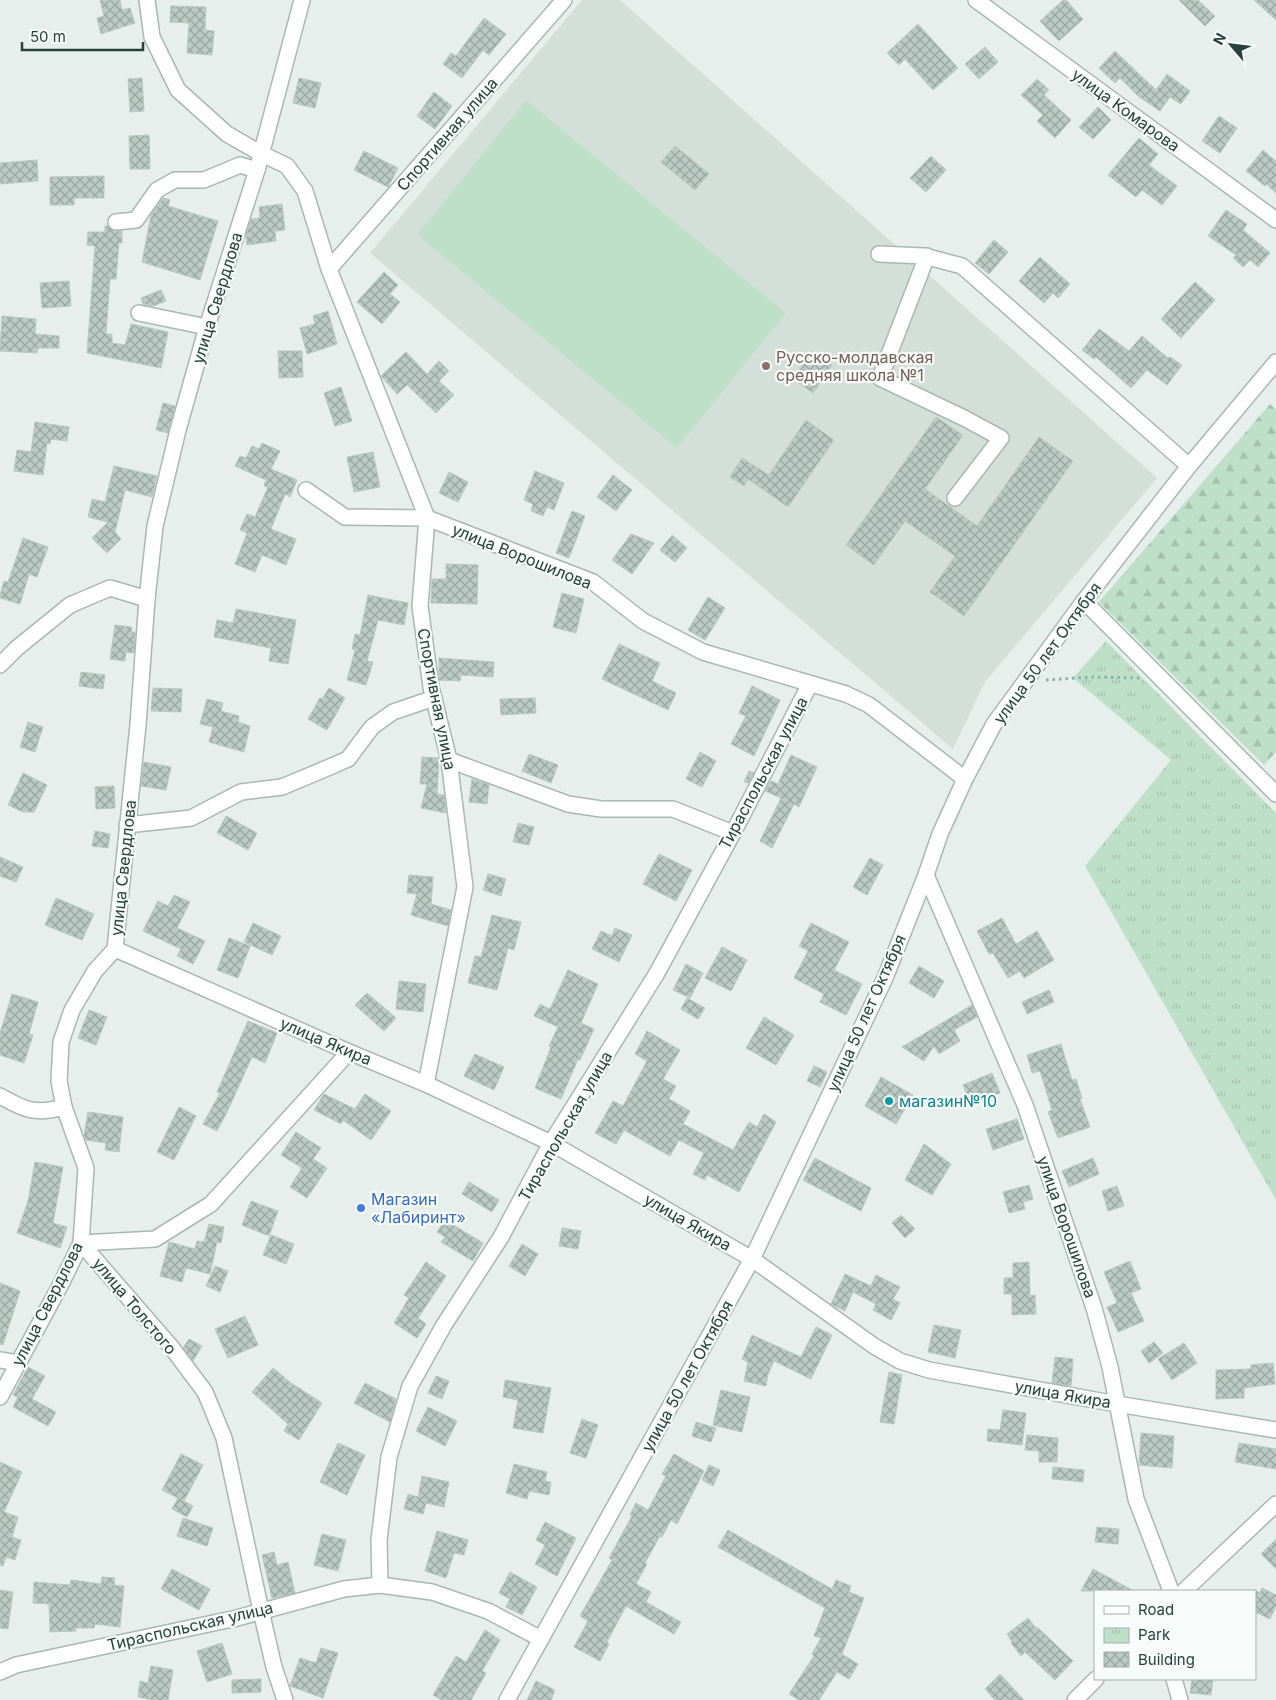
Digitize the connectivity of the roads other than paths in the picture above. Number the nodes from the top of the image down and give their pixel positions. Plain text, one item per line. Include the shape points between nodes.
1 (147, 0) edge
2 (302, 0) edge
3 (564, 0) edge
4 (976, 0) edge
5 (260, 154) junction
6 (257, 170) junction
7 (1276, 220) edge
8 (116, 222) dead end
9 (879, 254) dead end
10 (927, 256) junction
11 (329, 269) junction
12 (139, 313) dead end
13 (207, 327) junction
14 (1276, 362) edge
15 (1189, 466) junction
16 (306, 490) dead end
17 (955, 498) dead end
18 (427, 518) junction
19 (146, 599) junction
20 (1084, 601) junction
21 (0, 666) edge
22 (810, 684) junction
23 (434, 698) junction
24 (449, 760) junction
25 (965, 780) junction
26 (1276, 794) edge
27 (127, 825) junction
28 (733, 833) junction
29 (926, 875) junction
30 (114, 949) junction
31 (349, 1052) junction
32 (426, 1084) junction
33 (0, 1096) edge
34 (64, 1107) junction
35 (551, 1143) junction
36 (81, 1242) junction
37 (752, 1258) junction
38 (0, 1360) edge
39 (18, 1363) junction
40 (0, 1397) edge
41 (1117, 1404) junction
42 (1276, 1430) edge
43 (1276, 1504) edge
44 (380, 1585) junction
45 (1171, 1590) edge
46 (1185, 1590) edge
47 (261, 1611) junction
48 (541, 1638) junction
49 (0, 1672) edge
50 (1095, 1680) edge
51 (1174, 1680) edge
52 (285, 1700) edge
53 (507, 1700) edge
54 (1075, 1700) edge
55 (1180, 1700) edge

1 - 5 street, Спортивная улица via 152,38 178,90 227,134
2 - 5 street, улица Свердлова
3 - 11 street, Спортивная улица
4 - 7 street, улица Комарова
5 - 6 street, улица Свердлова
5 - 11 street, Спортивная улица via 287,166 305,191
6 - 8 street via 240,165 204,180 175,180 157,190 136,220
6 - 13 street, улица Свердлова
9 - 10 street
10 - 15 street via 962,266
10 - 17 street via 880,378 1001,438
11 - 18 street, Спортивная улица
12 - 13 street
13 - 19 street, улица Свердлова via 155,526
14 - 15 street, улица 50 лет Октября
15 - 20 street, улица 50 лет Октября
16 - 18 street, улица Ворошилова via 345,517
18 - 22 street, улица Ворошилова via 593,582 643,620 703,652
18 - 23 street, Спортивная улица via 420,606
19 - 21 street via 110,588 70,605
19 - 27 street, улица Свердлова via 138,724
20 - 25 street, улица 50 лет Октября via 994,724
20 - 26 street
22 - 25 street, улица Ворошилова via 846,694 869,705
22 - 28 street, Тираспольская улица
23 - 24 street, Спортивная улица
23 - 27 street via 386,717 372,727 348,759 282,787 241,792 191,818
24 - 28 street via 568,804 601,810 673,809
24 - 32 street, Спортивная улица via 465,887
25 - 29 street, улица 50 лет Октября via 940,834
27 - 30 street, улица Свердлова
28 - 35 street, Тираспольская улица via 657,973
29 - 37 street, улица 50 лет Октября via 885,978
29 - 41 street, улица Ворошилова via 1025,1105 1094,1308
30 - 31 street, улица Якира
30 - 34 street, улица Свердлова via 95,971 72,1010 61,1042 60,1081
31 - 32 street, улица Якира
31 - 36 street, улица Толстого via 211,1204 155,1239
32 - 35 street, улица Якира
33 - 34 street via 22,1108 47,1112
34 - 36 street, улица Свердлова via 86,1168
35 - 37 street, улица Якира
35 - 44 street, Тираспольская улица via 501,1237 444,1325 410,1386 389,1458 379,1540
36 - 39 street, улица Свердлова
36 - 47 street, улица Толстого via 172,1348 204,1392 224,1438
37 - 41 street, улица Якира via 874,1346 900,1360 929,1370
37 - 48 street, улица 50 лет Октября
38 - 39 street
39 - 40 street, улица Свердлова
41 - 42 street, улица Якира
41 - 45 street, улица Ворошилова via 1136,1499
43 - 46 street
44 - 47 street, Тираспольская улица via 344,1589
44 - 48 street, Тираспольская улица via 432,1592 488,1611
47 - 49 street, Тираспольская улица via 16,1665
47 - 52 street, улица Толстого
48 - 53 street, улица 50 лет Октября
50 - 54 street
51 - 55 street

